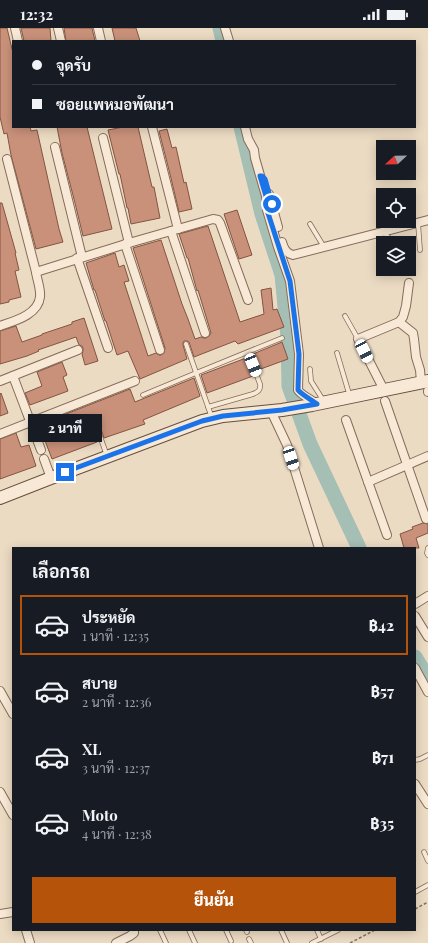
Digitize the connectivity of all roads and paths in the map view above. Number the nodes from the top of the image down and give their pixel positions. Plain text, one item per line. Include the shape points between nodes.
1 (15, 28) edge
2 (58, 28) edge
3 (98, 28) edge
4 (225, 28) edge
5 (18, 40) edge
6 (61, 40) edge
7 (101, 40) edge
8 (229, 40) edge
9 (152, 128) edge
10 (245, 128) edge
11 (103, 138) dead end
12 (56, 147) dead end
13 (7, 159) dead end
14 (260, 176) junction
15 (428, 220) edge
16 (418, 223) junction
17 (310, 224) dead end
18 (174, 230) junction
19 (384, 231) junction
20 (387, 236) edge
21 (127, 243) junction
22 (324, 247) junction
23 (420, 250) dead end
24 (80, 258) junction
25 (36, 272) junction
26 (409, 283) dead end
27 (248, 300) dead end
28 (345, 316) dead end
29 (399, 322) junction
30 (0, 326) edge
31 (205, 333) dead end
32 (282, 338) dead end
33 (358, 339) junction
34 (186, 344) dead end
35 (108, 348) dead end
36 (78, 350) dead end
37 (160, 350) dead end
38 (248, 352) junction
39 (337, 353) dead end
40 (310, 369) dead end
41 (196, 373) junction
42 (13, 376) junction
43 (0, 381) edge
44 (135, 381) dead end
45 (426, 387) edge
46 (143, 395) dead end
47 (384, 396) junction
48 (350, 397) junction
49 (318, 404) junction
50 (208, 407) junction
51 (277, 411) junction
52 (213, 418) junction
53 (346, 420) dead end
54 (31, 422) junction
55 (96, 425) dead end
56 (0, 434) edge
57 (41, 450) dead end
58 (428, 456) edge
59 (107, 457) junction
60 (44, 459) dead end
61 (407, 465) junction
62 (51, 478) junction
63 (368, 482) junction
64 (0, 498) edge
65 (426, 519) dead end
66 (386, 535) dead end
67 (319, 547) edge
68 (428, 548) edge
69 (428, 555) edge
70 (428, 596) edge
71 (416, 603) edge
72 (416, 618) edge
73 (428, 637) edge
74 (416, 670) edge
75 (0, 691) edge
76 (428, 692) edge
77 (12, 712) edge
78 (428, 755) edge
79 (416, 760) edge
80 (416, 786) edge
81 (0, 792) edge
82 (428, 804) edge
83 (12, 813) edge
84 (424, 852) dead end
85 (428, 861) edge
86 (428, 885) edge
87 (416, 891) edge
88 (428, 902) edge
89 (416, 908) edge
90 (12, 912) edge
91 (0, 914) edge
92 (26, 931) edge
93 (134, 931) edge
94 (160, 931) edge
95 (190, 931) edge
96 (226, 931) edge
97 (281, 931) edge
98 (317, 931) edge
99 (336, 931) edge
100 (373, 931) edge
101 (321, 939) junction
102 (231, 941) dead end
103 (30, 943) edge
104 (116, 943) edge
105 (166, 943) edge
106 (196, 943) edge
107 (287, 943) edge
108 (312, 943) edge
109 (350, 943) edge

1 - 5 street
2 - 6 street
3 - 7 street
4 - 8 street
9 - 18 street
10 - 14 street
11 - 21 street
12 - 24 street
13 - 25 street
14 - 22 street via 265,179 285,251 293,254
14 - 49 street via 267,210 290,281 299,354 298,390
15 - 16 street
16 - 19 street
16 - 23 lane
17 - 22 lane
18 - 21 street
18 - 27 street via 213,219 218,220
18 - 31 street
19 - 20 lane
19 - 22 street
21 - 24 street
21 - 37 street
24 - 25 street
24 - 35 street
25 - 30 street via 40,297 34,310 18,320
26 - 29 street via 406,306
28 - 33 lane
29 - 33 street
29 - 45 street via 413,333 416,357
32 - 38 lane
33 - 47 street
34 - 41 lane
36 - 42 street
38 - 41 lane
38 - 50 lane via 261,386 258,392
39 - 48 lane
40 - 49 lane
41 - 46 lane
41 - 50 lane
42 - 43 street
42 - 54 street
44 - 54 street
45 - 47 street
47 - 48 street
47 - 61 street
48 - 49 street
49 - 51 street
50 - 52 lane
51 - 52 street
51 - 67 street
52 - 59 street
53 - 63 street
54 - 56 street
54 - 57 street
55 - 59 lane
58 - 61 street
59 - 62 street
60 - 62 street
61 - 63 street
61 - 65 street
62 - 64 street
63 - 66 street
68 - 69 lane
70 - 71 street
72 - 73 street
74 - 76 street
75 - 77 street
78 - 79 lane
80 - 82 street
81 - 83 street
84 - 85 lane
86 - 87 lane
88 - 89 path
90 - 91 street
92 - 103 street
93 - 104 street
94 - 105 lane
95 - 106 lane
96 - 102 lane
97 - 107 lane
98 - 101 lane
99 - 101 lane
100 - 109 path
101 - 108 lane

